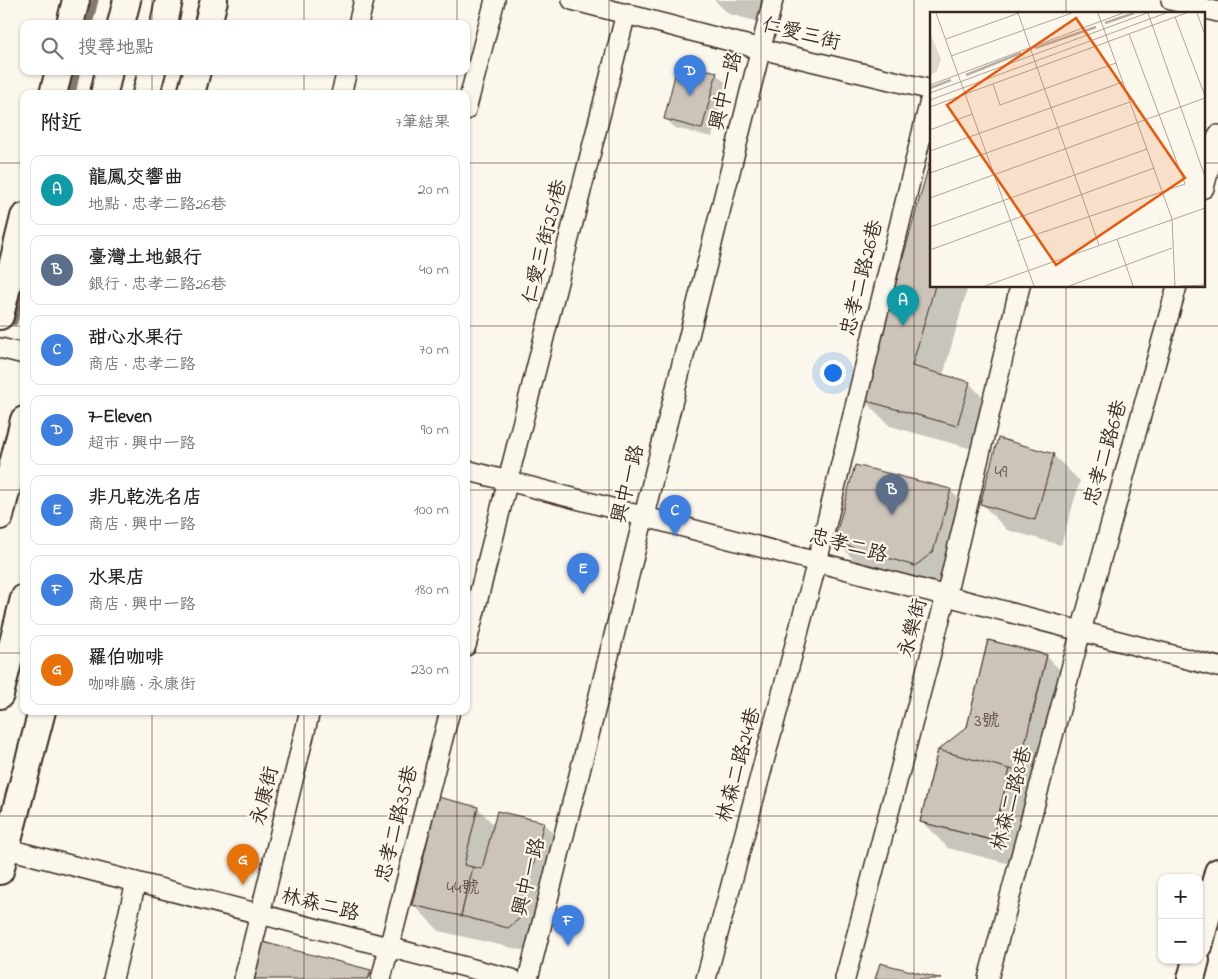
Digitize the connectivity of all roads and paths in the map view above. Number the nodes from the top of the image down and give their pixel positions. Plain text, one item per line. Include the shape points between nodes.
1 (76, 0) edge
2 (127, 0) edge
3 (169, 0) edge
4 (214, 0) edge
5 (364, 0) edge
6 (495, 0) edge
7 (572, 0) edge
8 (774, 0) edge
9 (1171, 0) edge
10 (1218, 12) edge
11 (626, 13) junction
12 (71, 20) edge
13 (122, 20) edge
14 (165, 20) edge
15 (209, 20) edge
16 (359, 20) edge
17 (761, 49) junction
18 (57, 75) edge
19 (108, 75) edge
20 (151, 75) edge
21 (196, 75) edge
22 (345, 75) edge
23 (54, 90) edge
24 (105, 90) edge
25 (147, 90) edge
26 (192, 90) edge
27 (342, 90) edge
28 (930, 91) edge
29 (470, 95) edge
30 (930, 99) edge
31 (1218, 135) edge
32 (1211, 164) edge
33 (1206, 181) edge
34 (20, 234) edge
35 (1020, 288) edge
36 (1176, 288) edge
37 (0, 316) edge
38 (0, 348) edge
39 (20, 353) edge
40 (20, 436) edge
41 (470, 471) edge
42 (508, 481) junction
43 (0, 516) edge
44 (644, 516) junction
45 (817, 562) junction
46 (946, 596) junction
47 (20, 614) edge
48 (470, 630) edge
49 (1081, 631) junction
50 (1218, 667) edge
51 (0, 695) edge
52 (41, 715) edge
53 (309, 715) edge
54 (449, 715) edge
55 (2, 855) edge
56 (1218, 872) edge
57 (136, 882) junction
58 (260, 914) junction
59 (1203, 930) edge
60 (389, 947) junction
61 (1195, 964) edge
62 (114, 979) edge
63 (244, 979) edge
64 (381, 979) edge
65 (512, 979) edge
66 (528, 979) edge
67 (706, 979) edge
68 (845, 979) edge
69 (988, 979) edge
70 (1191, 979) edge

1 - 12 street
2 - 13 street
3 - 14 street
4 - 15 street
5 - 16 street
6 - 29 street
7 - 11 street, 仁愛三街
8 - 17 street, 興中一路
9 - 10 street
11 - 17 street, 仁愛三街
11 - 42 street, 仁愛三街251巷
17 - 28 street, 仁愛三街
17 - 44 street, 興中一路
18 - 23 street
19 - 24 street
20 - 25 street
21 - 26 street
22 - 27 street
30 - 45 street, 忠孝二路26巷
31 - 32 street
32 - 33 street
34 - 37 street
35 - 46 street, 永樂街
36 - 49 street, 忠孝二路6巷
38 - 39 street
40 - 43 street
41 - 42 street, 忠孝二路
42 - 44 street, 忠孝二路
42 - 48 street
44 - 45 street, 忠孝二路
44 - 66 street, 興中一路
45 - 46 street, 忠孝二路
45 - 67 street, 林森二路24巷
46 - 49 street, 忠孝二路
46 - 68 street, 永樂街
47 - 51 street
49 - 50 street, 忠孝二路
49 - 69 street, 林森二路8巷
52 - 55 street
53 - 58 street, 永康街
54 - 60 street, 忠孝二路35巷
55 - 57 street, 林森二路
56 - 59 street
57 - 58 street, 林森二路
57 - 62 street
58 - 60 street, 林森二路
58 - 63 street, 永康街
60 - 64 street, 忠孝二路35巷
60 - 65 street, 林森二路
61 - 70 street

